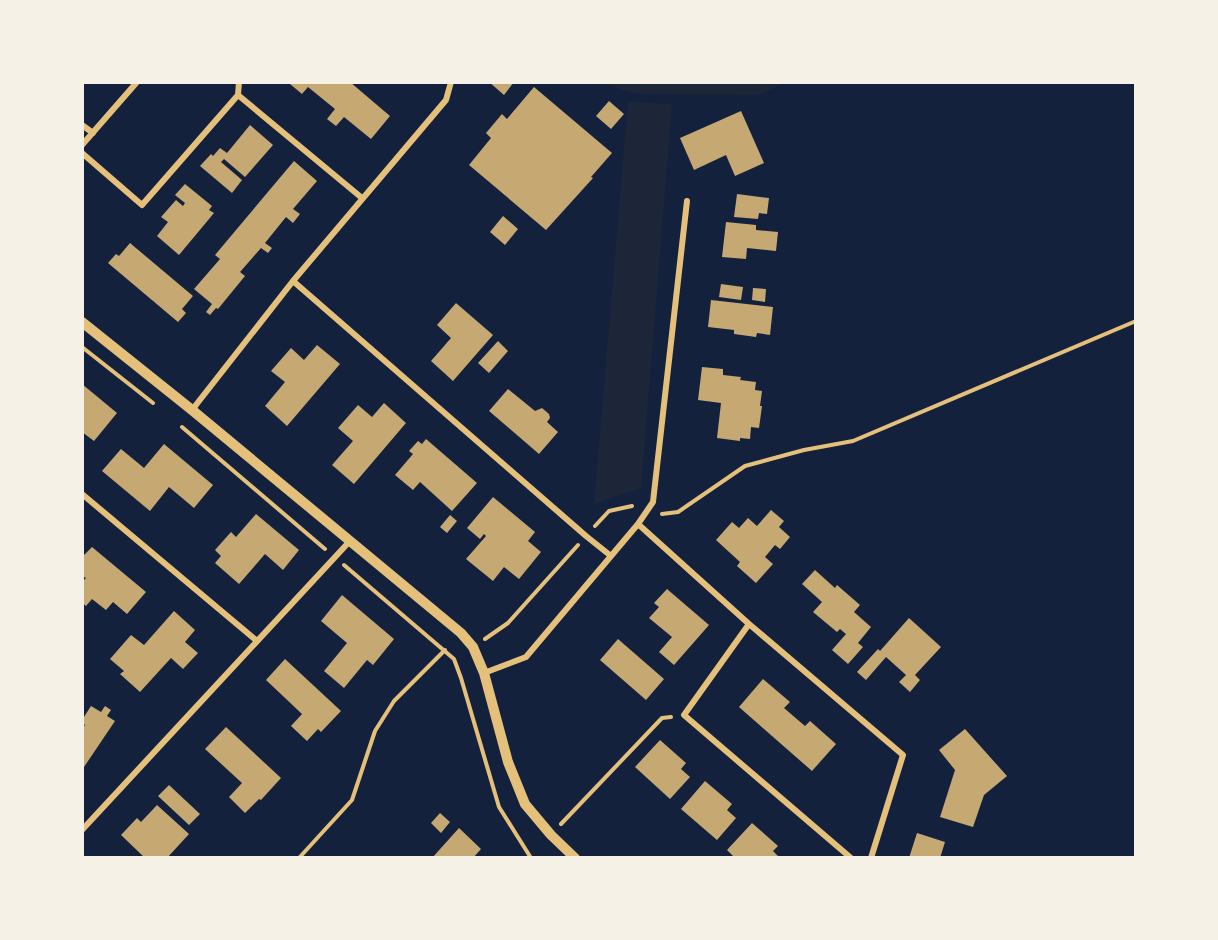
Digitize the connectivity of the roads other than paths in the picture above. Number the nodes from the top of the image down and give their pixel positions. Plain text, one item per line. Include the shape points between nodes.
1 (137, 82) edge
2 (239, 82) edge
3 (451, 82) edge
4 (238, 95) junction
5 (82, 125) edge
6 (93, 133) junction
7 (82, 146) edge
8 (82, 153) edge
9 (362, 198) junction
10 (687, 201) dead end
11 (293, 281) junction
12 (82, 322) edge
13 (192, 410) junction
14 (82, 494) edge
15 (638, 524) junction
16 (350, 542) junction
17 (611, 556) junction
18 (748, 624) junction
19 (258, 641) junction
20 (484, 673) junction
21 (82, 830) edge
22 (571, 856) edge
23 (851, 858) edge
24 (871, 858) edge

1 - 6 street
2 - 4 street
3 - 9 street via 446,100
4 - 8 street via 142,205
4 - 9 street
5 - 6 street
6 - 7 street
9 - 11 street
10 - 15 street via 653,502
11 - 13 street
11 - 17 street
12 - 13 street
13 - 16 street
14 - 19 street
15 - 17 street
15 - 18 street
16 - 19 street
16 - 20 street via 461,633 473,646
17 - 20 street via 526,657
18 - 23 street via 684,715
18 - 24 street via 903,755
19 - 21 street
20 - 22 street via 508,762 525,804

